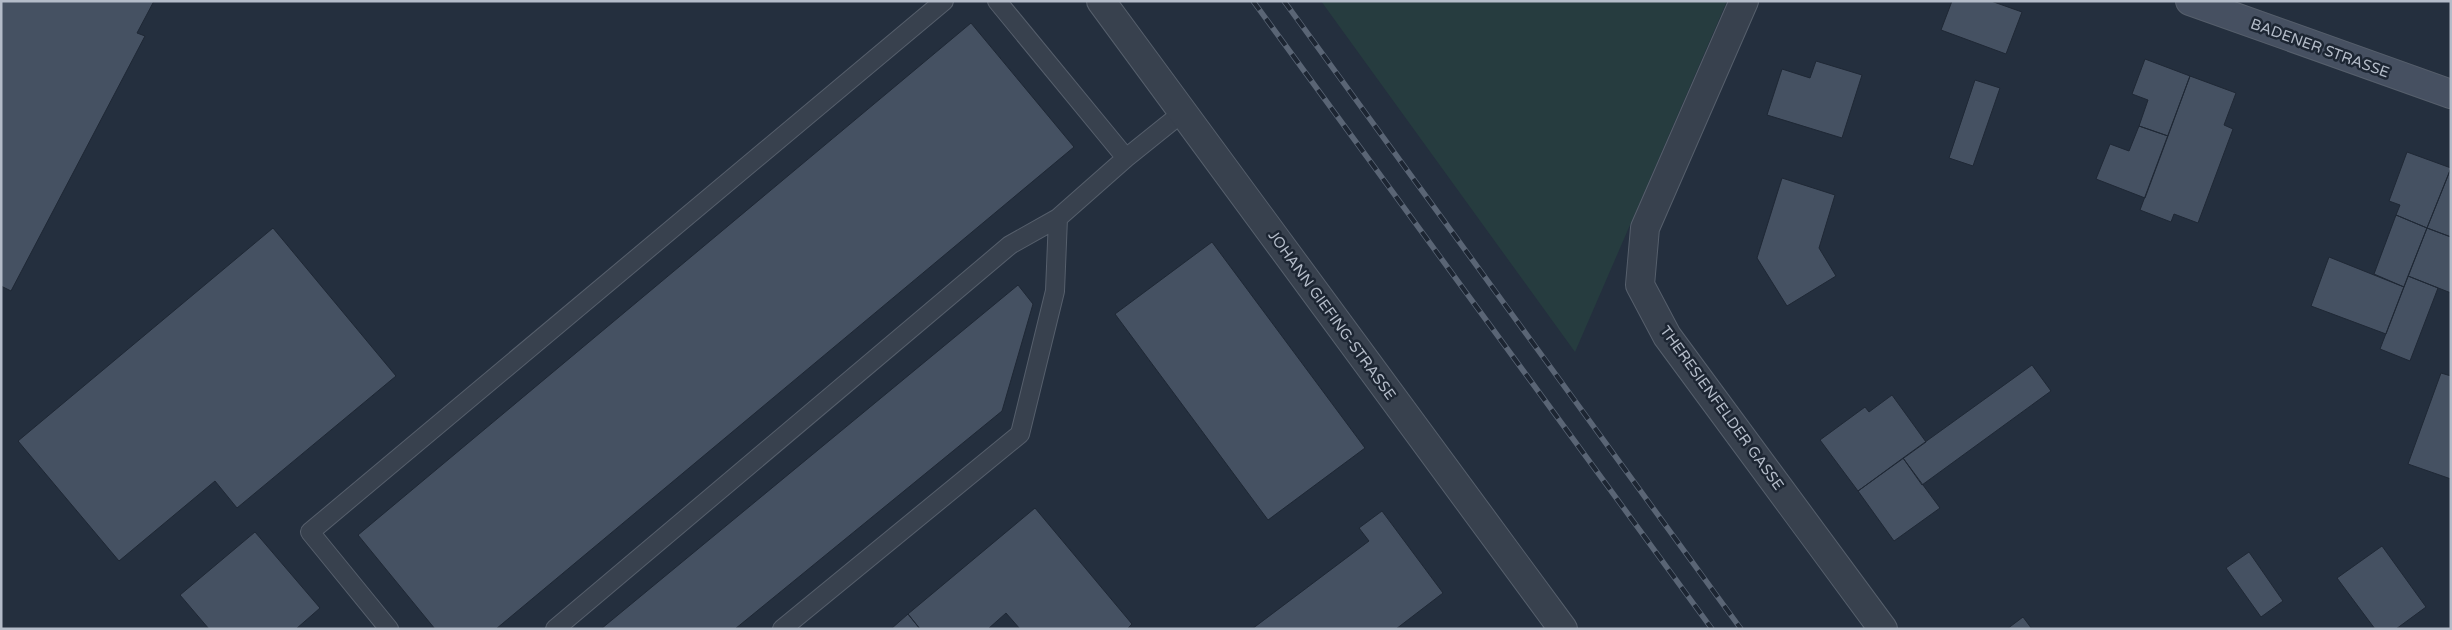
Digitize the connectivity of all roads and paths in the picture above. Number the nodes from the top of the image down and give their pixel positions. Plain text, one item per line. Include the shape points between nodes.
1 (944, 1) edge
2 (997, 1) edge
3 (1101, 1) edge
4 (1744, 1) edge
5 (2190, 1) edge
6 (2451, 94) edge
7 (1182, 112) junction
8 (1126, 158) junction
9 (1058, 218) junction
10 (388, 629) edge
11 (555, 629) edge
12 (782, 629) edge
13 (1563, 629) edge
14 (1883, 629) edge

1 - 10 lane via 310,532
2 - 8 lane
3 - 7 street, JOHANN GIEFING-STRASSE
4 - 14 street, THERESIENFELDER GASSE via 1645,228 1640,286 1667,336
5 - 6 street, BADENER STRASSE
7 - 8 lane
7 - 13 street, JOHANN GIEFING-STRASSE
8 - 9 lane
9 - 11 lane via 1010,245
9 - 12 lane via 1055,291 1020,434

